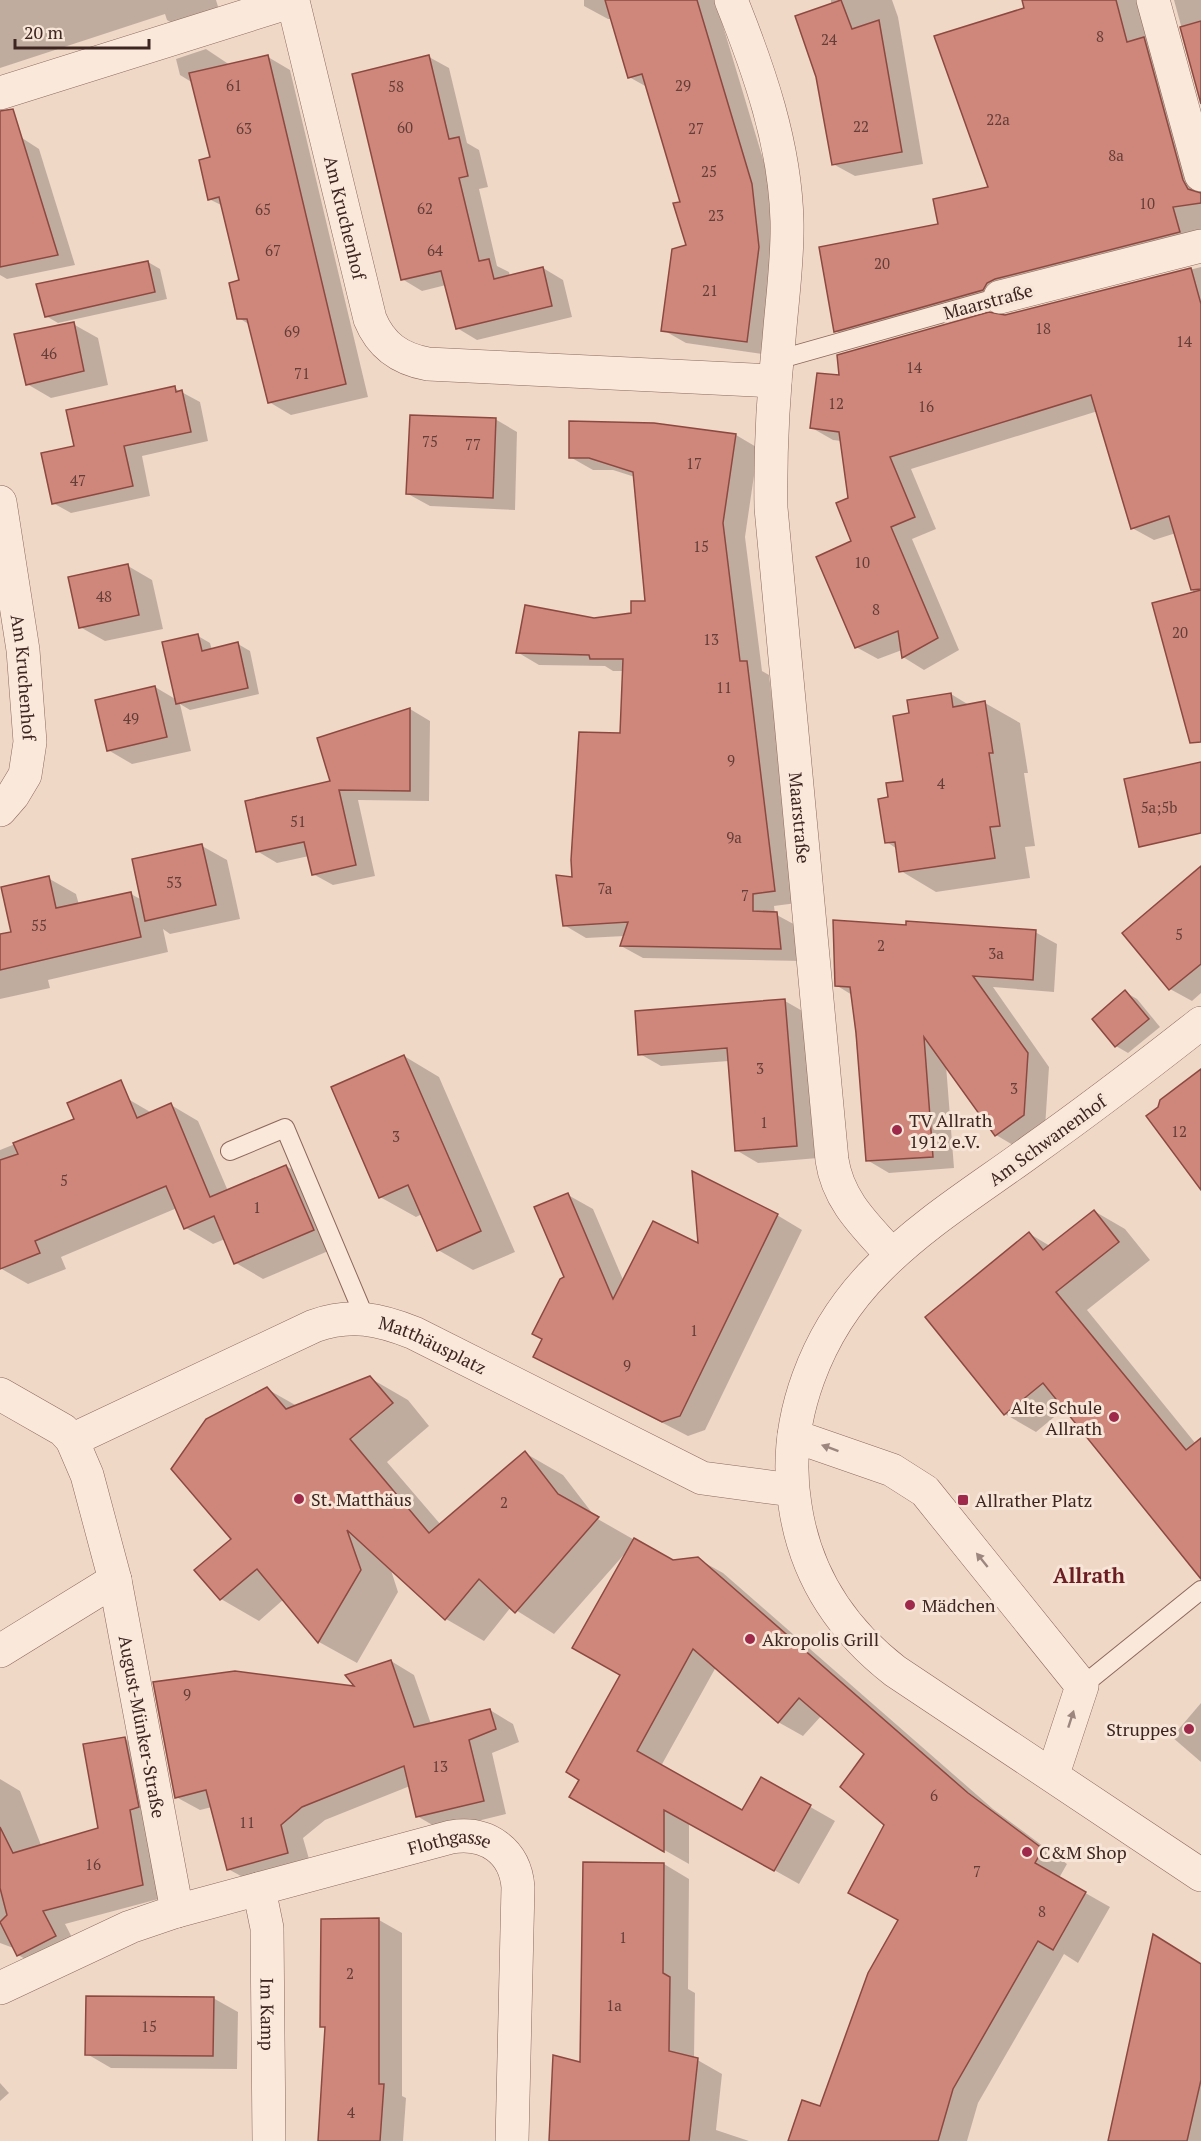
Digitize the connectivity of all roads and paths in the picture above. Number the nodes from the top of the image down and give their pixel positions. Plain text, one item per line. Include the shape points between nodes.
1 (731, 0) edge
2 (1153, 0) edge
3 (0, 93) edge
4 (1201, 175) edge
5 (1201, 246) edge
6 (1000, 297) joint
7 (776, 371) junction
8 (0, 502) edge
9 (8, 601) edge
10 (0, 810) edge
11 (1201, 1023) edge
12 (230, 1151) dead end
13 (892, 1255) junction
14 (365, 1318) junction
15 (0, 1394) edge
16 (794, 1436) junction
17 (72, 1440) junction
18 (792, 1490) junction
19 (115, 1580) junction
20 (1201, 1590) edge
21 (0, 1651) edge
22 (1082, 1686) junction
23 (1053, 1774) junction
24 (1201, 1875) edge
25 (259, 1889) junction
26 (177, 1911) junction
27 (0, 1988) edge
28 (269, 2141) edge
29 (512, 2141) edge

1 - 7 street, Maarstraße via 767,100 782,169 787,252
2 - 4 street
3 - 7 street, Am Kruchenhof via 293,1 370,319 390,349 406,359 428,364
5 - 6 street, Maarstraße
6 - 7 lane, Maarstraße
7 - 13 street, Maarstraße via 771,425 771,508 834,1176 846,1203
8 - 9 street, Am Kruchenhof
9 - 10 street, Am Kruchenhof via 28,699 30,754 20,785
11 - 13 street, Am Schwanenhof
12 - 14 lane via 285,1128
13 - 16 street via 856,1293 819,1353 804,1389
14 - 17 street, Matthäusplatz via 339,1319 314,1326
14 - 18 street, Matthäusplatz via 414,1333 702,1478
15 - 17 street, August-Münker-Straße via 57,1425
16 - 18 street
22 -> 16 street via 925,1491 892,1470
17 - 19 street, August-Münker-Straße via 87,1475
18 - 23 street via 799,1531 814,1574 859,1641 895,1671
19 - 21 street
19 - 26 street, August-Münker-Straße
20 - 22 lane
23 -> 22 street
23 - 24 street
25 - 26 street, Flothgasse
25 - 28 street, Im Kamp via 267,1928
25 - 29 street, Flothgasse via 462,1836 480,1837 504,1851 514,1865 518,1887
26 - 27 street via 130,1927

